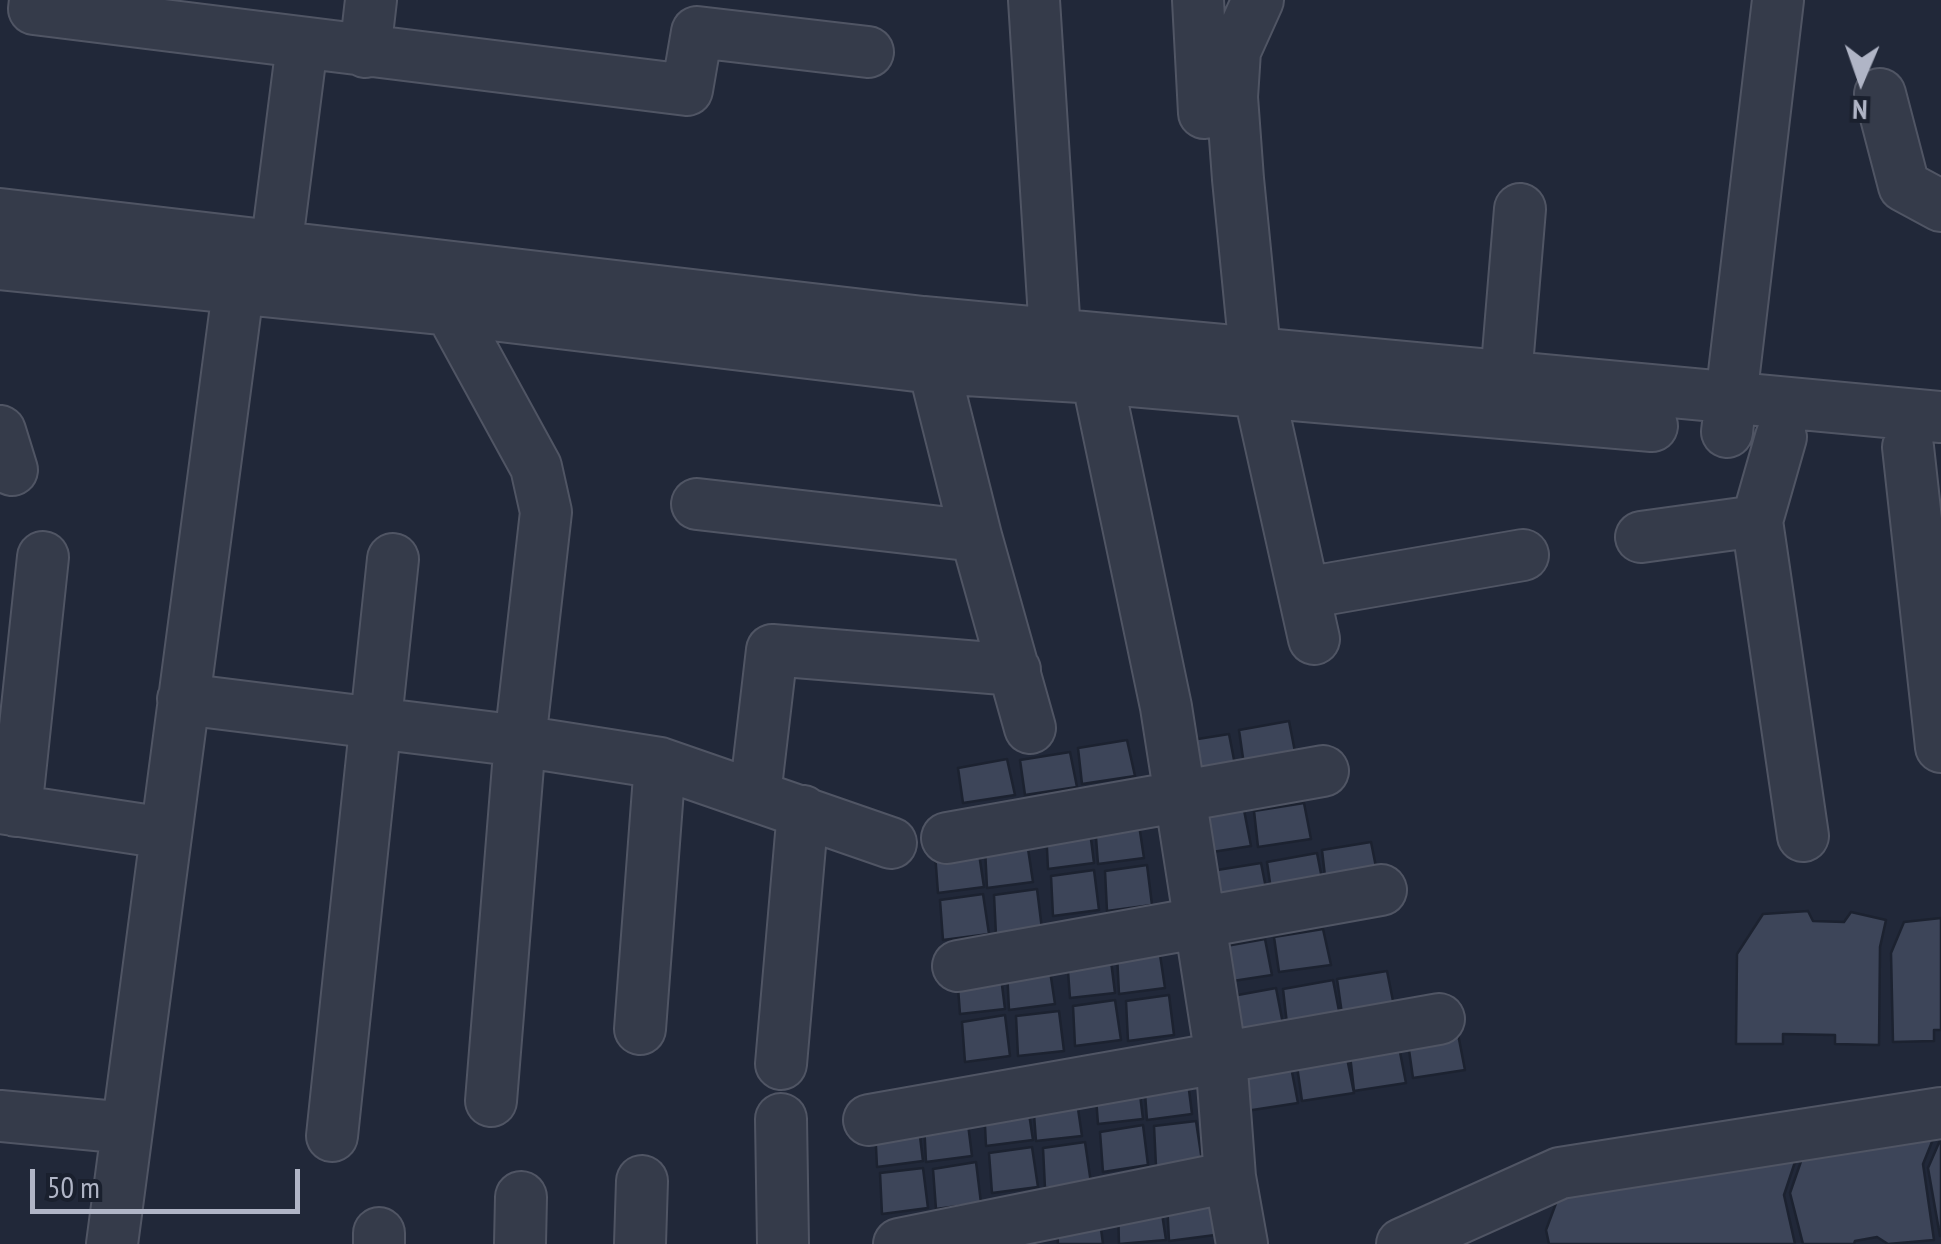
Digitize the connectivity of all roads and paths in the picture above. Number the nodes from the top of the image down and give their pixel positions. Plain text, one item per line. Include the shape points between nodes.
1 (35, 0) edge
2 (371, 0) edge
3 (1034, 0) edge
4 (1198, 0) edge
5 (1258, 0) edge
6 (1778, 0) edge
7 (199, 16) edge
8 (302, 44) junction
9 (365, 52) junction
10 (868, 52) dead end
11 (1880, 94) dead end
12 (1207, 158) dead end
13 (1941, 206) edge
14 (1520, 209) dead end
15 (0, 214) edge
16 (276, 248) junction
17 (0, 264) edge
18 (238, 291) junction
19 (450, 310) junction
20 (1054, 333) junction
21 (928, 345) junction
22 (1256, 373) junction
23 (1098, 378) junction
24 (1506, 378) junction
25 (1729, 416) junction
26 (1781, 437) junction
27 (1930, 438) edge
28 (697, 504) dead end
29 (1757, 521) junction
30 (976, 536) junction
31 (1641, 537) dead end
32 (1523, 555) dead end
33 (43, 557) dead end
34 (393, 559) dead end
35 (1015, 670) junction
36 (184, 699) junction
37 (376, 723) junction
38 (1030, 728) dead end
39 (520, 741) junction
40 (1941, 747) edge
41 (660, 763) junction
42 (1323, 771) dead end
43 (755, 795) junction
44 (1179, 796) junction
45 (8, 809) edge
46 (803, 811) junction
47 (165, 833) junction
48 (1802, 836) dead end
49 (948, 838) dead end
50 (891, 844) dead end
51 (1381, 890) dead end
52 (1200, 924) junction
53 (958, 966) dead end
54 (1439, 1018) dead end
55 (640, 1030) dead end
56 (1220, 1057) junction
57 (780, 1064) dead end
58 (491, 1101) dead end
59 (1941, 1113) edge
60 (0, 1116) edge
61 (782, 1118) dead end
62 (869, 1120) dead end
63 (127, 1128) junction
64 (332, 1136) dead end
65 (1560, 1173) junction
66 (1230, 1177) junction
67 (642, 1181) dead end
68 (112, 1244) edge
69 (640, 1244) edge
70 (783, 1244) edge
71 (899, 1244) edge
72 (1242, 1244) edge
73 (1402, 1244) edge
74 (1457, 1244) edge

1 - 7 street via 34,10
2 - 9 street
3 - 20 street
4 - 12 street
5 - 22 street via 1234,51 1232,97
6 - 25 street
7 - 8 street
8 - 9 street
8 - 16 street
9 - 10 street via 687,90 696,32
11 - 13 street via 1904,186
14 - 24 street
15 - 16 street
16 - 18 street
16 - 21 street
17 - 18 street
18 - 19 street
18 - 36 street
19 - 21 street
19 - 39 street via 536,467 545,496
20 - 21 street
20 - 22 street
21 - 23 street
21 - 30 street
22 - 23 street
22 - 24 street
22 - 25 street
22 - 32 street via 1309,616
23 - 44 street
24 - 25 street
25 - 26 street
25 - 27 street
26 - 27 street
26 - 29 street
27 - 40 street
28 - 30 street
29 - 31 street
29 - 48 street
30 - 35 street
33 - 45 street
34 - 37 street
35 - 38 street
35 - 43 street via 772,650
36 - 37 street
36 - 47 street
37 - 39 street
37 - 64 street
39 - 41 street
39 - 58 street
41 - 43 street
41 - 55 street
42 - 44 street
43 - 46 street
44 - 49 street
44 - 52 street
45 - 47 street
46 - 50 street
46 - 57 street
47 - 63 street
51 - 52 street
52 - 53 street
52 - 56 street
54 - 56 street
56 - 62 street
56 - 66 street
59 - 65 street
60 - 63 street
61 - 70 street
63 - 68 street
65 - 73 street
65 - 74 street
66 - 71 street
66 - 72 street
67 - 69 street

